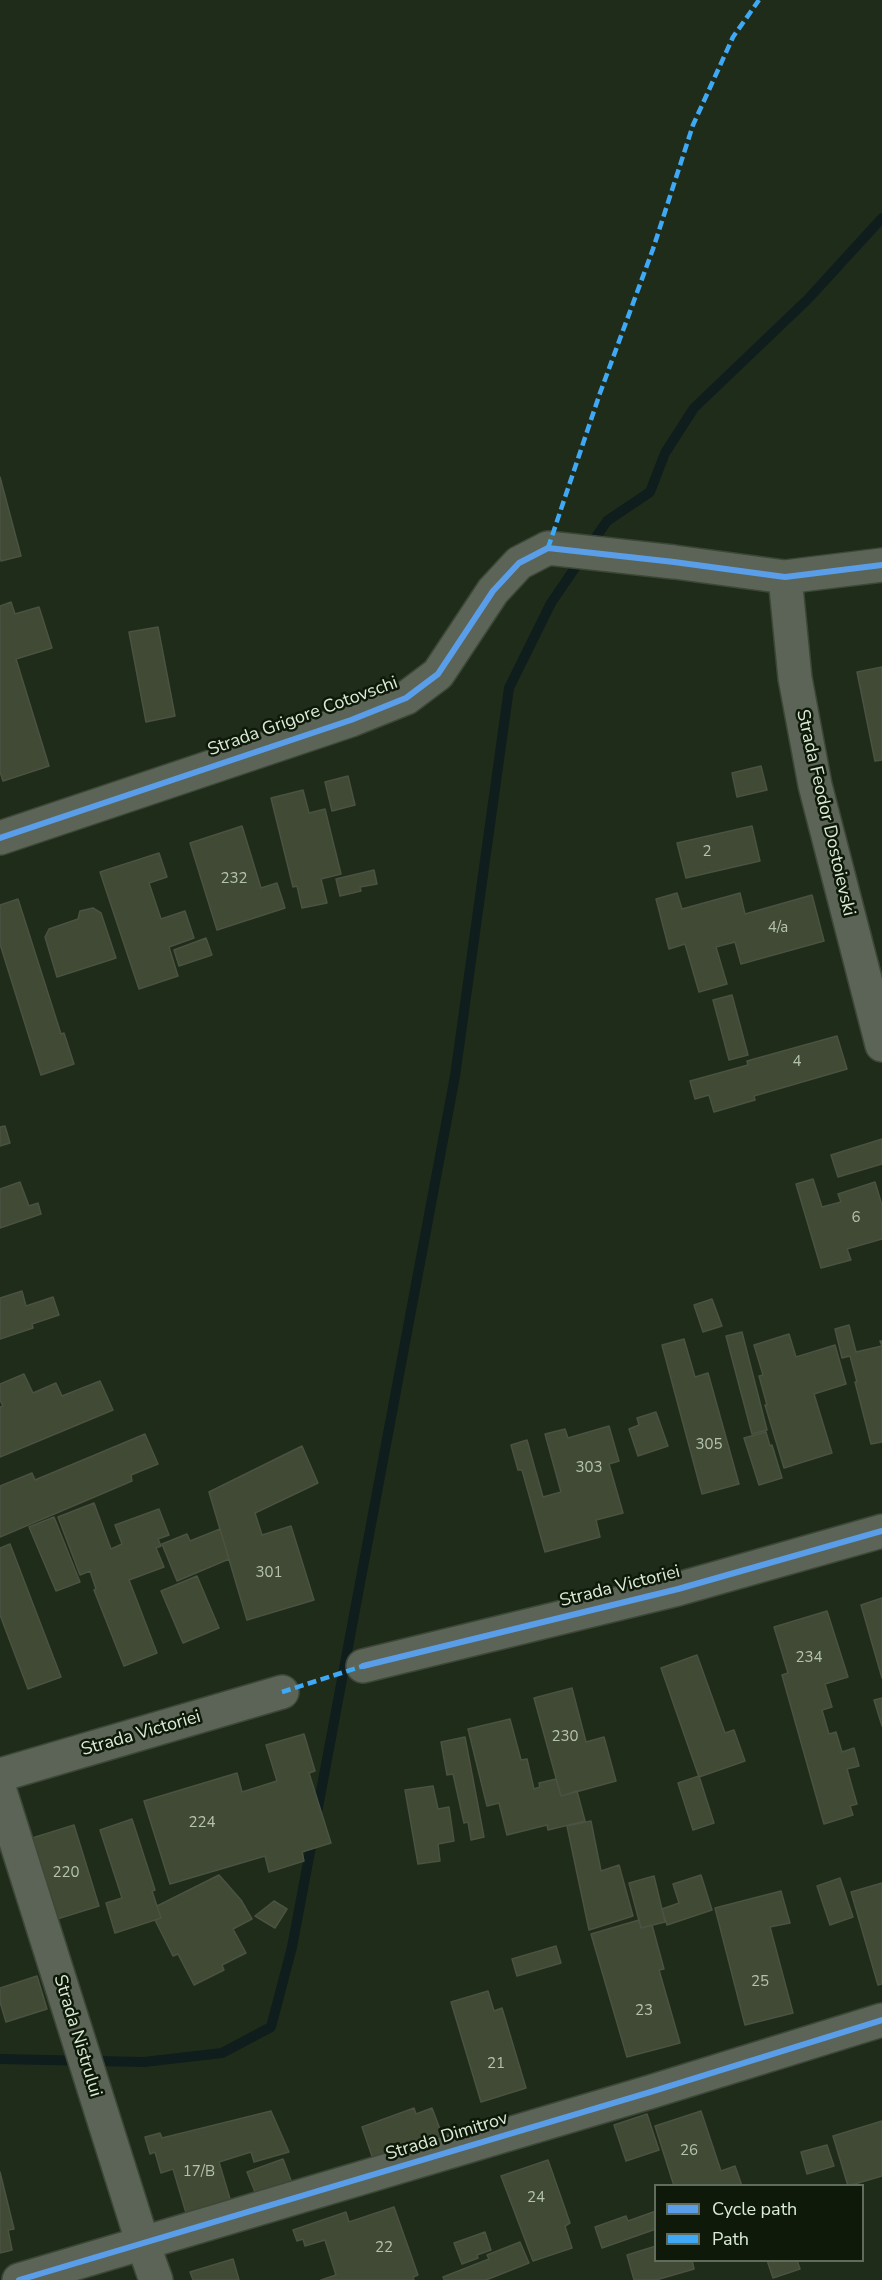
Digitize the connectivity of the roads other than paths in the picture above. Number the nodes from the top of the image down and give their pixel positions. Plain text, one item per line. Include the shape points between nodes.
1 (882, 565) edge
2 (785, 578) junction
3 (0, 838) edge
4 (882, 1045) edge
5 (882, 1531) edge
6 (363, 1666) dead end
7 (282, 1692) dead end
8 (0, 1775) edge
9 (0, 1791) edge
10 (882, 2020) edge
11 (143, 2244) junction
12 (18, 2280) edge
13 (156, 2280) edge

1 - 2 street, Strada Grigore Cotovschi
2 - 3 street, Strada Grigore Cotovschi via 548,548 519,563 494,591 438,674 406,698
2 - 4 street, Strada Feodor Dostoievski via 795,678 815,785
5 - 6 street, Strada Victoriei via 678,1589
7 - 8 street, Strada Victoriei
9 - 11 street, Strada Nistrului
10 - 11 street, Strada Dimitrov
11 - 12 street, Strada Dimitrov
11 - 13 street, Strada Nistrului

